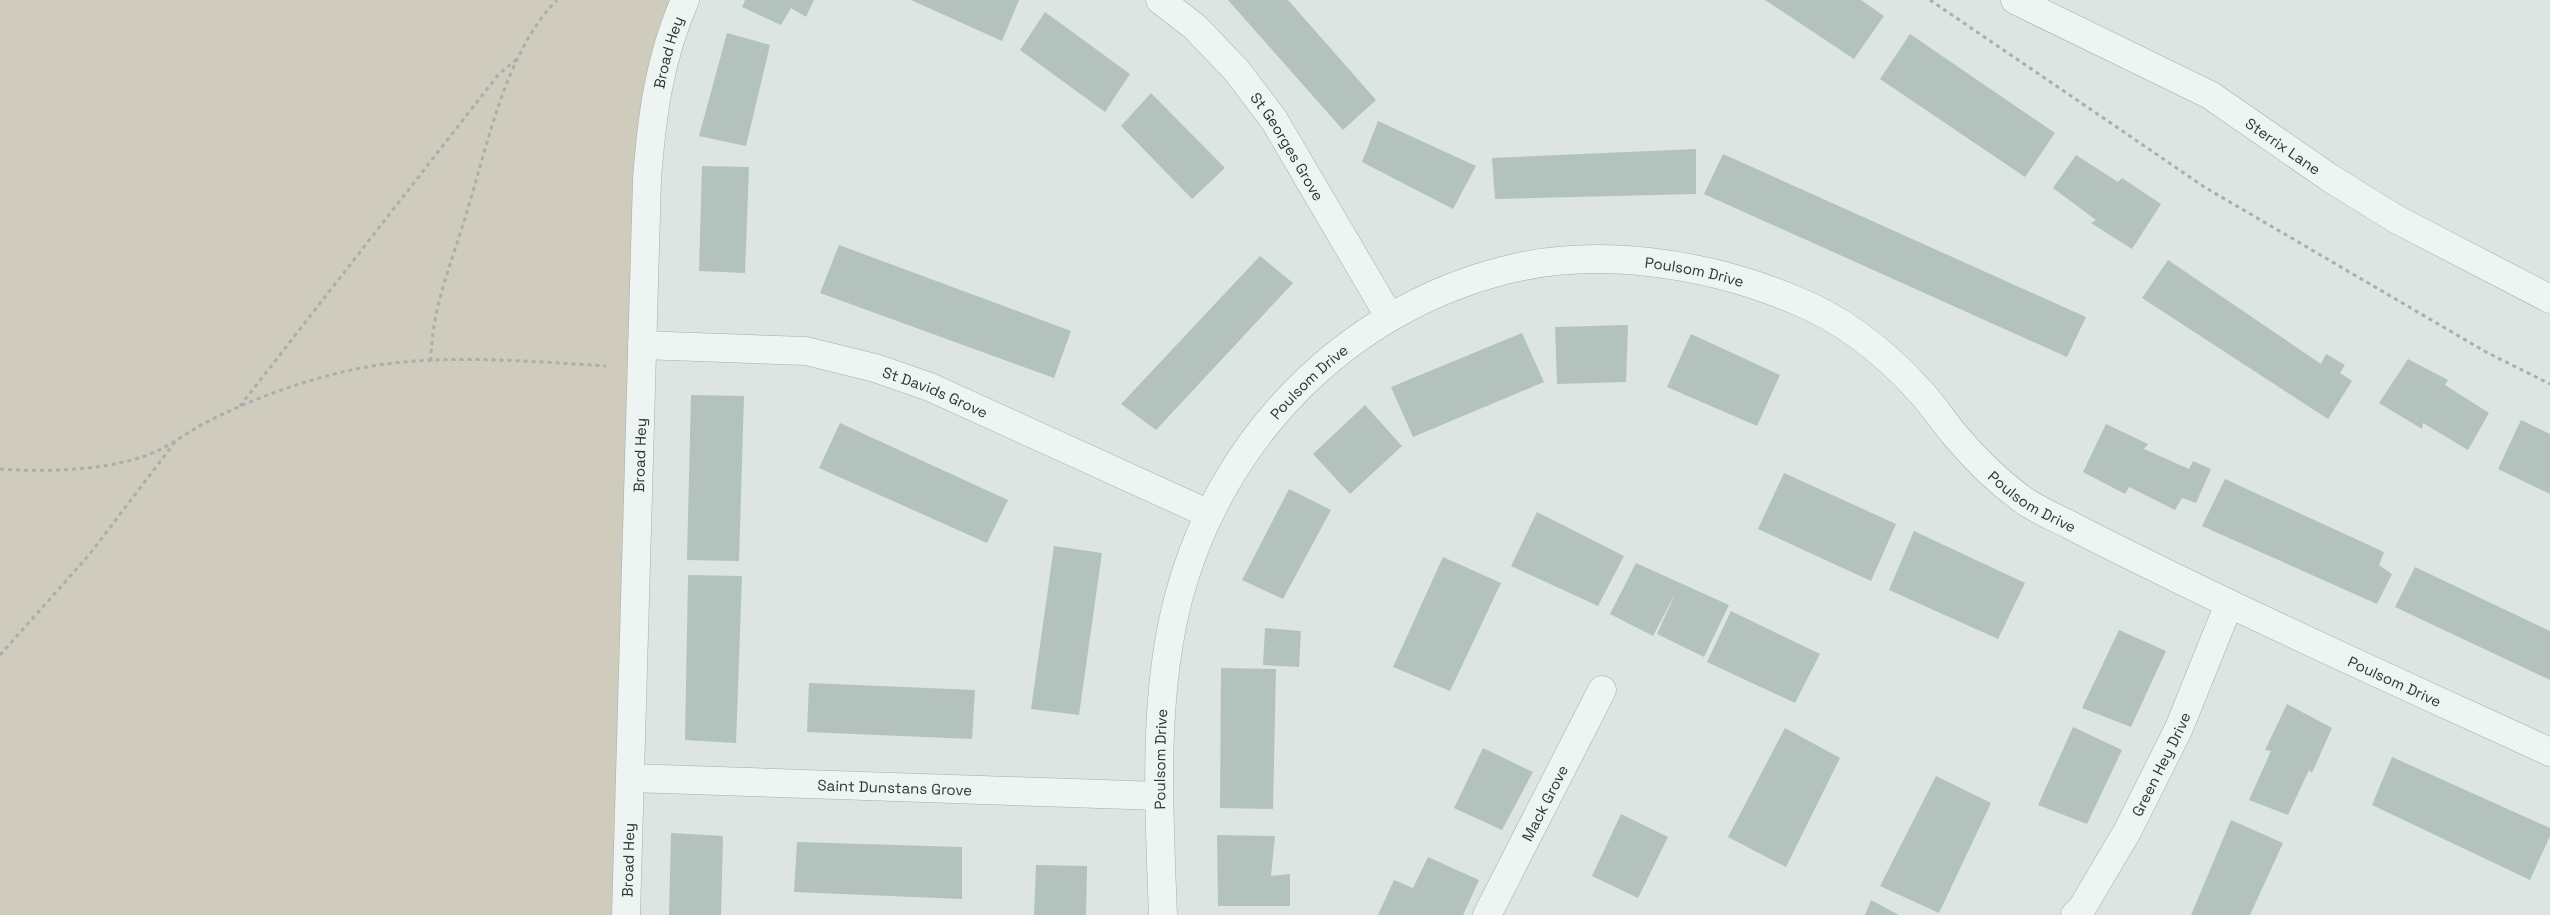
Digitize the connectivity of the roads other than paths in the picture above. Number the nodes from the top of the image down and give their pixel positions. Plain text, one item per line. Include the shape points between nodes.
1 (685, 0) edge
2 (1160, 0) edge
3 (2020, 1) edge
4 (2550, 299) edge
5 (1389, 316) junction
6 (642, 357) junction
7 (1209, 514) junction
8 (2229, 604) junction
9 (1602, 690) dead end
10 (2550, 752) edge
11 (631, 778) junction
12 (1159, 796) junction
13 (626, 915) edge
14 (1164, 915) edge
15 (1486, 915) edge
16 (2075, 915) edge

1 - 6 street, Broad Hey via 660,69 651,132
2 - 5 street, St Georges Grove via 1195,27 1237,71 1274,120
3 - 4 street, Sterrix Lane via 2210,95 2396,219
5 - 7 street, Poulsom Drive via 1307,379 1275,414 1233,470
5 - 8 street, Poulsom Drive via 1448,288 1504,270 1555,262 1611,260 1672,264 1743,280 1799,301 1842,323 1884,354 1920,390 1992,475 2029,504
6 - 7 street, St Davids Grove via 806,352 875,368 930,387
6 - 11 street, Broad Hey
7 - 12 street, Poulsom Drive via 1178,597 1169,644
8 - 10 street, Poulsom Drive
8 - 16 street, Green Hey Drive via 2175,736 2128,830
9 - 15 street, Mack Grove
11 - 12 street, Saint Dunstans Grove
11 - 13 street, Broad Hey
12 - 14 street, Poulsom Drive

